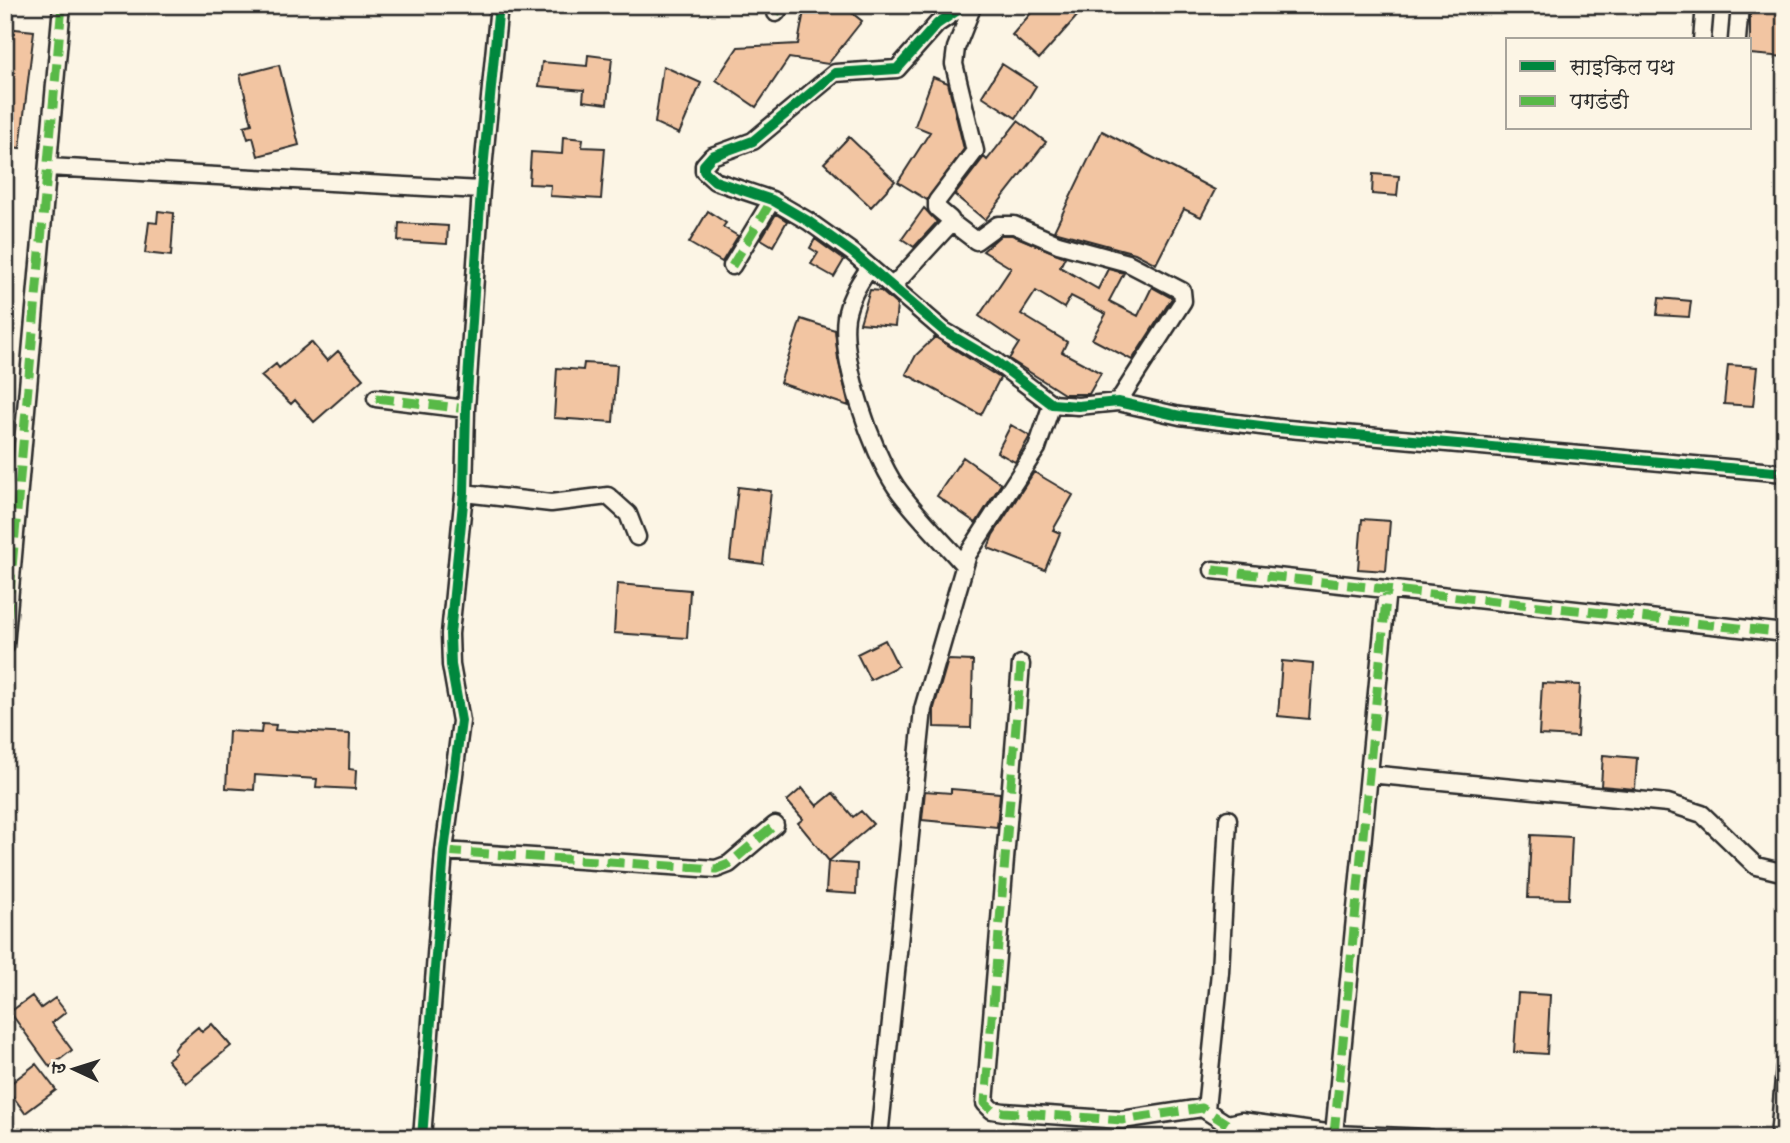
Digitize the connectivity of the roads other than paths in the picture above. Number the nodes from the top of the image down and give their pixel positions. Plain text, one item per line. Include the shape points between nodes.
1 (62, 5) edge
2 (499, 5) edge
3 (964, 5) edge
4 (973, 5) edge
5 (1705, 5) edge
6 (1740, 5) edge
7 (1702, 38) edge
8 (1737, 38) edge
9 (48, 167) junction
10 (481, 190) junction
11 (772, 200) junction
12 (951, 222) junction
13 (732, 267) dead end
14 (869, 269) junction
15 (892, 286) junction
16 (376, 398) dead end
17 (1118, 401) junction
18 (1052, 404) junction
19 (466, 409) junction
20 (1785, 473) edge
21 (464, 493) junction
22 (637, 537) dead end
23 (963, 564) junction
24 (1213, 570) dead end
25 (1387, 589) junction
26 (1785, 633) edge
27 (5, 646) edge
28 (1021, 664) dead end
29 (1369, 774) junction
30 (1228, 819) dead end
31 (775, 825) dead end
32 (444, 851) junction
33 (1785, 873) edge
34 (1785, 1067) edge
35 (1206, 1109) junction
36 (1223, 1131) edge
37 (1334, 1134) junction
38 (422, 1138) edge
39 (879, 1138) edge
40 (1428, 1138) edge
41 (1779, 1138) edge

1 - 9 street
2 - 10 street
3 - 11 street via 937,24 897,69 835,73 758,137 718,152 704,165 704,171 715,180
4 - 12 street via 954,64 975,148 937,201 937,208
5 - 7 street
6 - 8 street
9 - 10 street
9 - 27 street
10 - 19 street
11 - 13 street
11 - 14 street via 853,253
12 - 15 street
12 - 17 street via 976,241 998,225 1014,225 1058,244 1128,263 1182,291 1183,301
14 - 15 street
14 - 23 street via 850,302 845,331 861,409 897,489
15 - 18 street via 944,331 995,361
16 - 19 street
17 - 18 street
17 - 20 street via 1180,416 1265,427
18 - 23 street via 1037,448
19 - 21 street
21 - 22 street via 551,503 608,496 628,514
21 - 32 street via 450,652 461,720
23 - 39 street via 923,709
24 - 25 street
25 - 26 street
25 - 29 street
28 - 35 street via 985,1103 1004,1112 1122,1119
29 - 33 street via 1668,803 1702,814 1756,866
29 - 37 street
30 - 35 street via 1220,972
31 - 32 street via 729,864 716,869
32 - 38 street
34 - 41 street
35 - 36 street
36 - 37 street via 1241,1121
37 - 40 street

